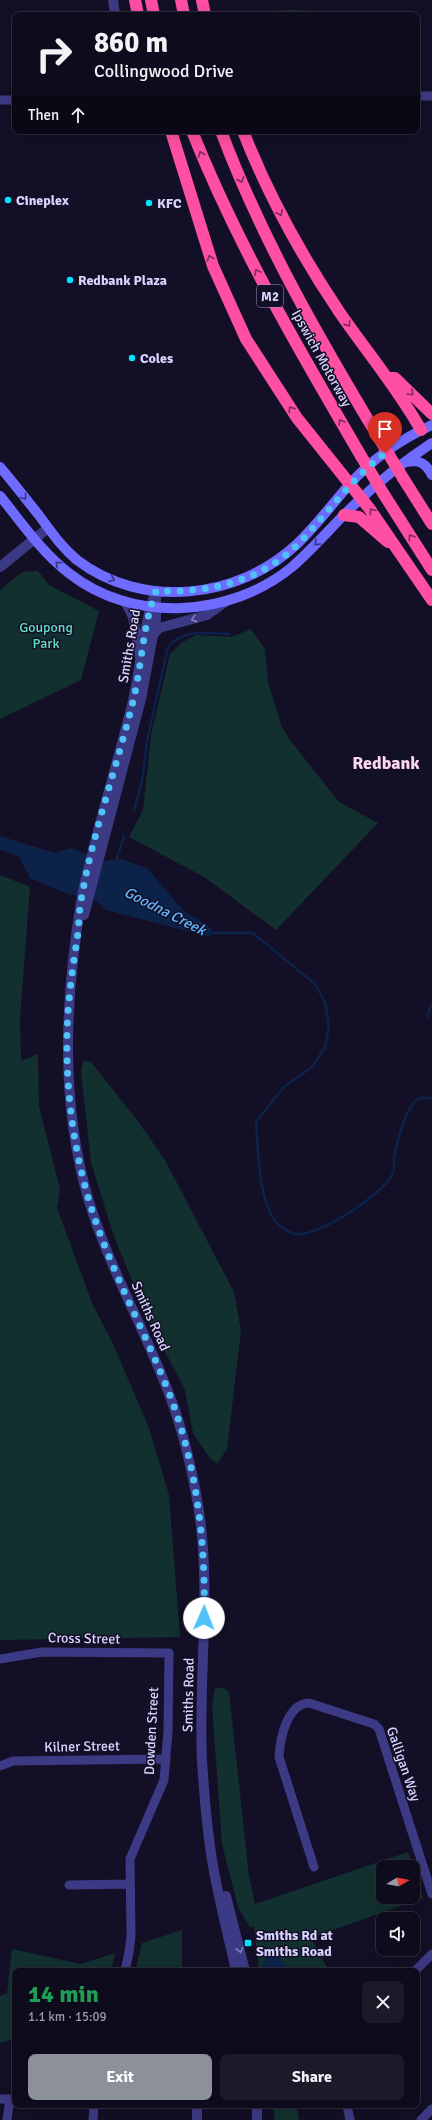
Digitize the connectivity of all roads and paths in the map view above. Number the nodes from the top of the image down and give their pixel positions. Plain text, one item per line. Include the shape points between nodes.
1 (113, 0) edge
2 (135, 0) edge
3 (151, 0) edge
4 (181, 0) edge
5 (202, 0) edge
6 (115, 12) edge
7 (137, 12) edge
8 (153, 12) edge
9 (183, 12) edge
10 (204, 12) edge
11 (420, 96) edge
12 (432, 96) edge
13 (0, 100) edge
14 (12, 100) edge
15 (172, 134) edge
16 (193, 134) edge
17 (222, 134) edge
18 (244, 134) edge
19 (388, 378) junction
20 (432, 414) edge
21 (432, 425) edge
22 (421, 430) junction
23 (431, 446) edge
24 (407, 462) junction
25 (0, 466) edge
26 (432, 474) edge
27 (350, 484) junction
28 (0, 496) edge
29 (362, 498) junction
30 (344, 515) junction
31 (432, 524) edge
32 (48, 528) junction
33 (35, 539) junction
34 (398, 548) junction
35 (0, 568) edge
36 (432, 570) edge
37 (156, 591) junction
38 (228, 600) junction
39 (432, 600) edge
40 (125, 601) junction
41 (154, 607) junction
42 (153, 635) junction
43 (141, 664) junction
44 (97, 851) junction
45 (169, 1654) joint
46 (0, 1659) edge
47 (166, 1759) junction
48 (0, 1766) edge
49 (209, 1832) junction
50 (314, 1867) dead end
51 (130, 1884) junction
52 (69, 1885) dead end
53 (432, 1894) edge
54 (432, 1954) edge
55 (125, 1968) edge
56 (235, 1968) edge
57 (244, 1968) edge
58 (418, 1968) edge
59 (0, 2099) edge
60 (12, 2099) edge
61 (12, 2103) edge
62 (94, 2108) edge
63 (197, 2108) edge
64 (257, 2108) edge
65 (263, 2108) edge
66 (348, 2108) edge
67 (432, 2109) edge
68 (8, 2120) edge
69 (93, 2120) edge
70 (197, 2120) edge
71 (257, 2120) edge
72 (263, 2120) edge
73 (350, 2120) edge
74 (422, 2120) edge

1 - 6 street
2 - 7 highway
3 - 8 highway
4 - 9 highway
5 - 10 highway
11 - 12 street
13 - 14 street
27 -> 15 highway via 280,393 237,320 213,266
36 -> 16 highway, Ipswich Motorway / M2, bridge via 361,456 259,275 224,205
17 -> 31 highway, Ipswich Motorway / M2, bridge via 245,190 307,316
18 -> 19 highway via 262,178 305,259
19 -> 20 highway via 395,378
19 - 22 highway
21 - 22 main road
22 - 23 main road
22 - 27 main road via 385,453
23 - 24 main road
24 - 26 main road via 424,463
24 - 29 main road
25 -> 32 main road
27 - 29 highway
27 - 37 main road via 298,544 264,569 237,581 208,589
28 - 33 main road
29 - 30 main road
34 -> 29 highway
30 - 34 highway via 359,517
30 -> 38 main road via 292,566 266,584
32 - 33 street
32 -> 37 main road via 64,548 90,568 122,583
33 - 35 street
40 -> 33 main road via 85,585 70,575
34 - 39 highway
37 - 41 street, Smiths Road
38 - 41 main road via 196,607
38 -> 42 street via 207,615 159,628
40 - 41 main road
40 - 43 street via 133,617
41 - 42 street, Smiths Road
41 - 43 street, Smiths Road
42 - 44 street, Smiths Road via 141,699
43 - 44 street, Smiths Road
44 - 49 street, Smiths Road via 78,932 68,1014 70,1098 77,1146 100,1234 171,1400 190,1465 203,1554 202,1762
45 - 46 street, Cross Street via 42,1652
45 - 47 street, Dowden Street
47 - 48 street, Kilner Street via 14,1761
47 - 51 street, Dowden Street via 164,1780 130,1859
49 - 56 street, Smiths Road via 212,1858
49 -> 57 street, Smiths Road
50 - 53 street, Galligan Way via 279,1757 293,1710 302,1703 374,1724 379,1729
51 - 52 street
51 - 55 street, Dowden Street via 131,1936
54 - 58 street
59 - 60 street
61 - 68 street
62 - 69 street
63 - 70 street
64 - 71 street
65 - 72 street
66 - 73 street
67 - 74 street

